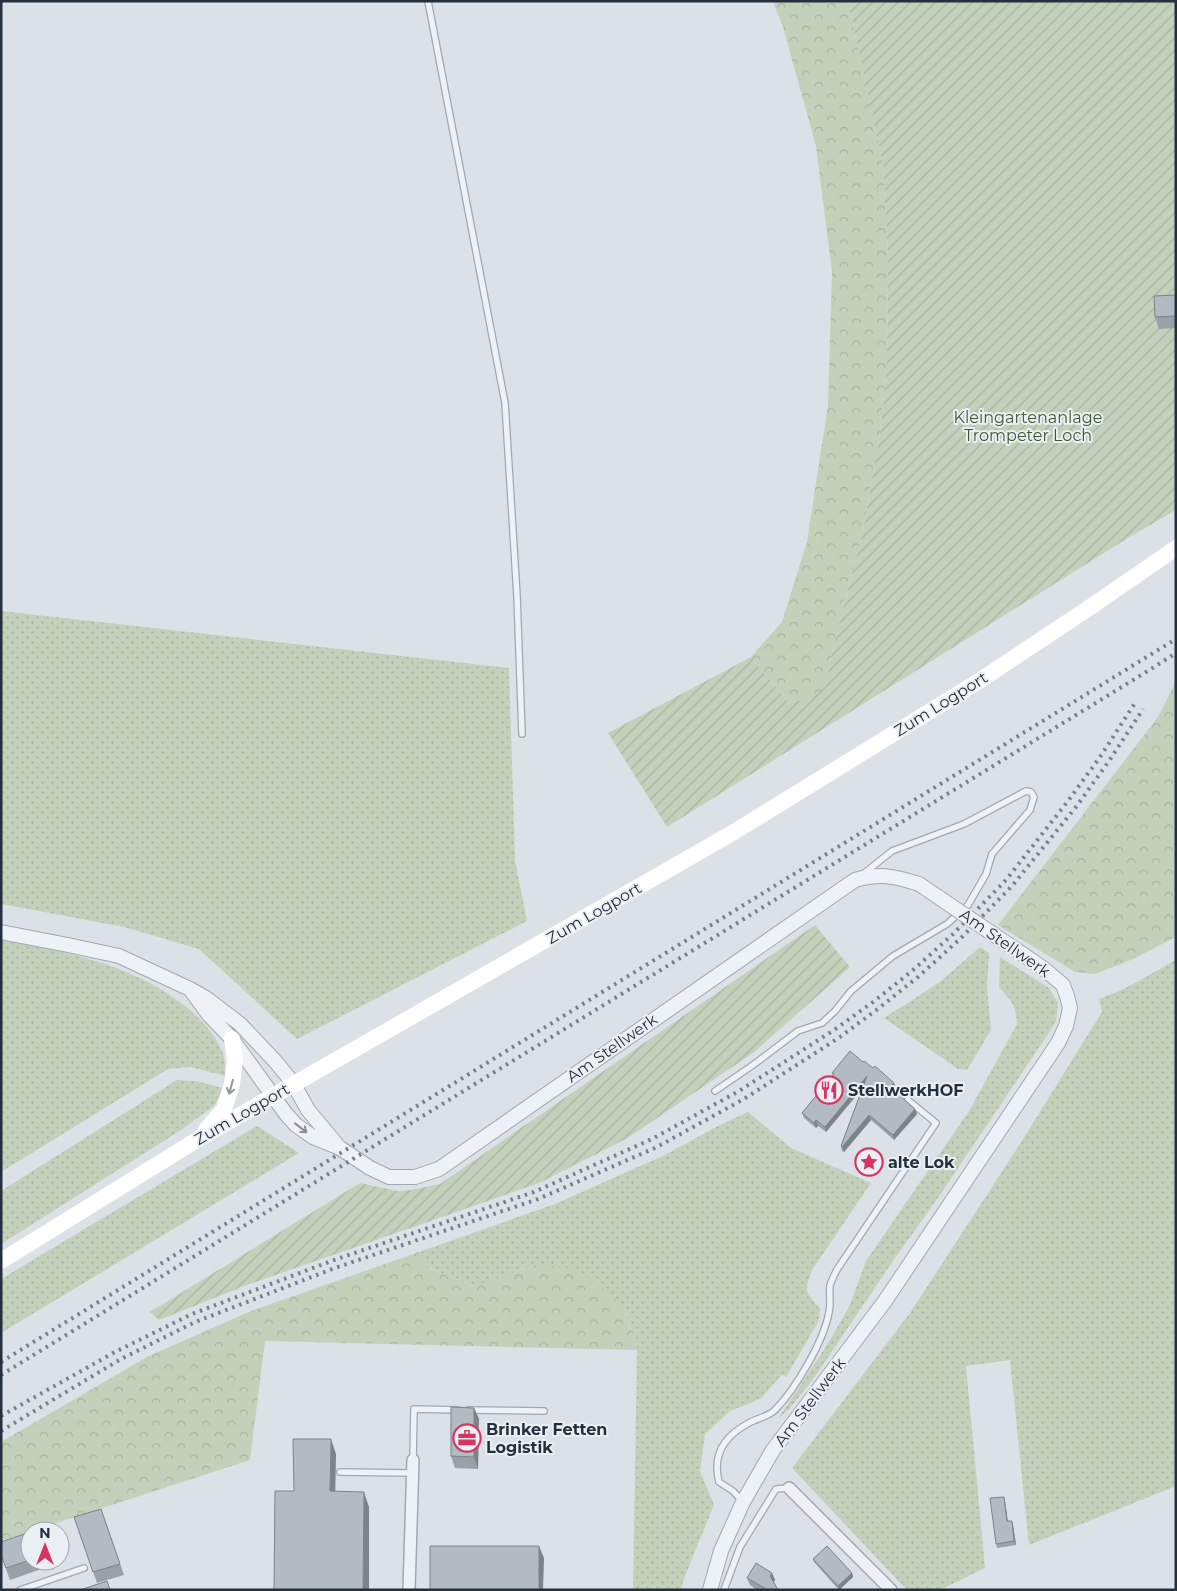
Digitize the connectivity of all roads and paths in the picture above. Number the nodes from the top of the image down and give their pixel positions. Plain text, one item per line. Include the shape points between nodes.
1 (428, 1) edge
2 (1175, 548) edge
3 (522, 734) dead end
4 (855, 880) junction
5 (1, 932) edge
6 (190, 990) junction
7 (232, 1038) junction
8 (293, 1084) junction
9 (715, 1091) dead end
10 (273, 1095) junction
11 (908, 1100) edge
12 (200, 1138) junction
13 (340, 1148) junction
14 (1, 1261) edge
15 (544, 1411) dead end
16 (413, 1460) joint
17 (340, 1472) dead end
18 (412, 1473) junction
19 (789, 1488) joint
20 (743, 1502) junction
21 (84, 1568) dead end
22 (20, 1590) edge
23 (410, 1590) edge
24 (710, 1590) edge
25 (724, 1590) edge
26 (891, 1590) edge

1 - 3 lane via 505,403
2 - 8 main road, Zum Logport via 979,681 742,827
4 - 9 lane via 892,851 964,824 1026,791 1031,792 1034,798 1030,810 992,854 986,874 968,905 947,924 893,956 851,991 822,1023 798,1031
4 - 13 street, Am Stellwerk via 439,1170 414,1177 389,1176
4 - 20 street, Am Stellwerk, bridge via 872,875 919,884 1064,985 1070,1008 1058,1044 885,1301 773,1450
5 - 6 street, Am Stellwerk via 118,956
6 - 7 street, Am Stellwerk
6 - 8 street, Am Stellwerk via 240,1024
7 - 10 street, Am Stellwerk
7 -> 12 main road via 235,1060 224,1109
8 - 10 main road, Zum Logport
8 - 13 street, Am Stellwerk via 308,1110
10 - 12 main road, Zum Logport
10 -> 13 street, Am Stellwerk via 296,1125 313,1137
11 - 20 lane via 936,1123 838,1268 830,1285 830,1311 825,1327 806,1366 775,1411 740,1428 721,1448 716,1471 719,1482
12 - 14 main road, Zum Logport
15 - 16 lane via 414,1409
16 - 18 street
17 - 18 lane
18 - 23 street
19 - 25 lane via 776,1489 752,1524
19 - 26 street
20 - 24 street, Am Stellwerk via 721,1551
21 - 22 lane

